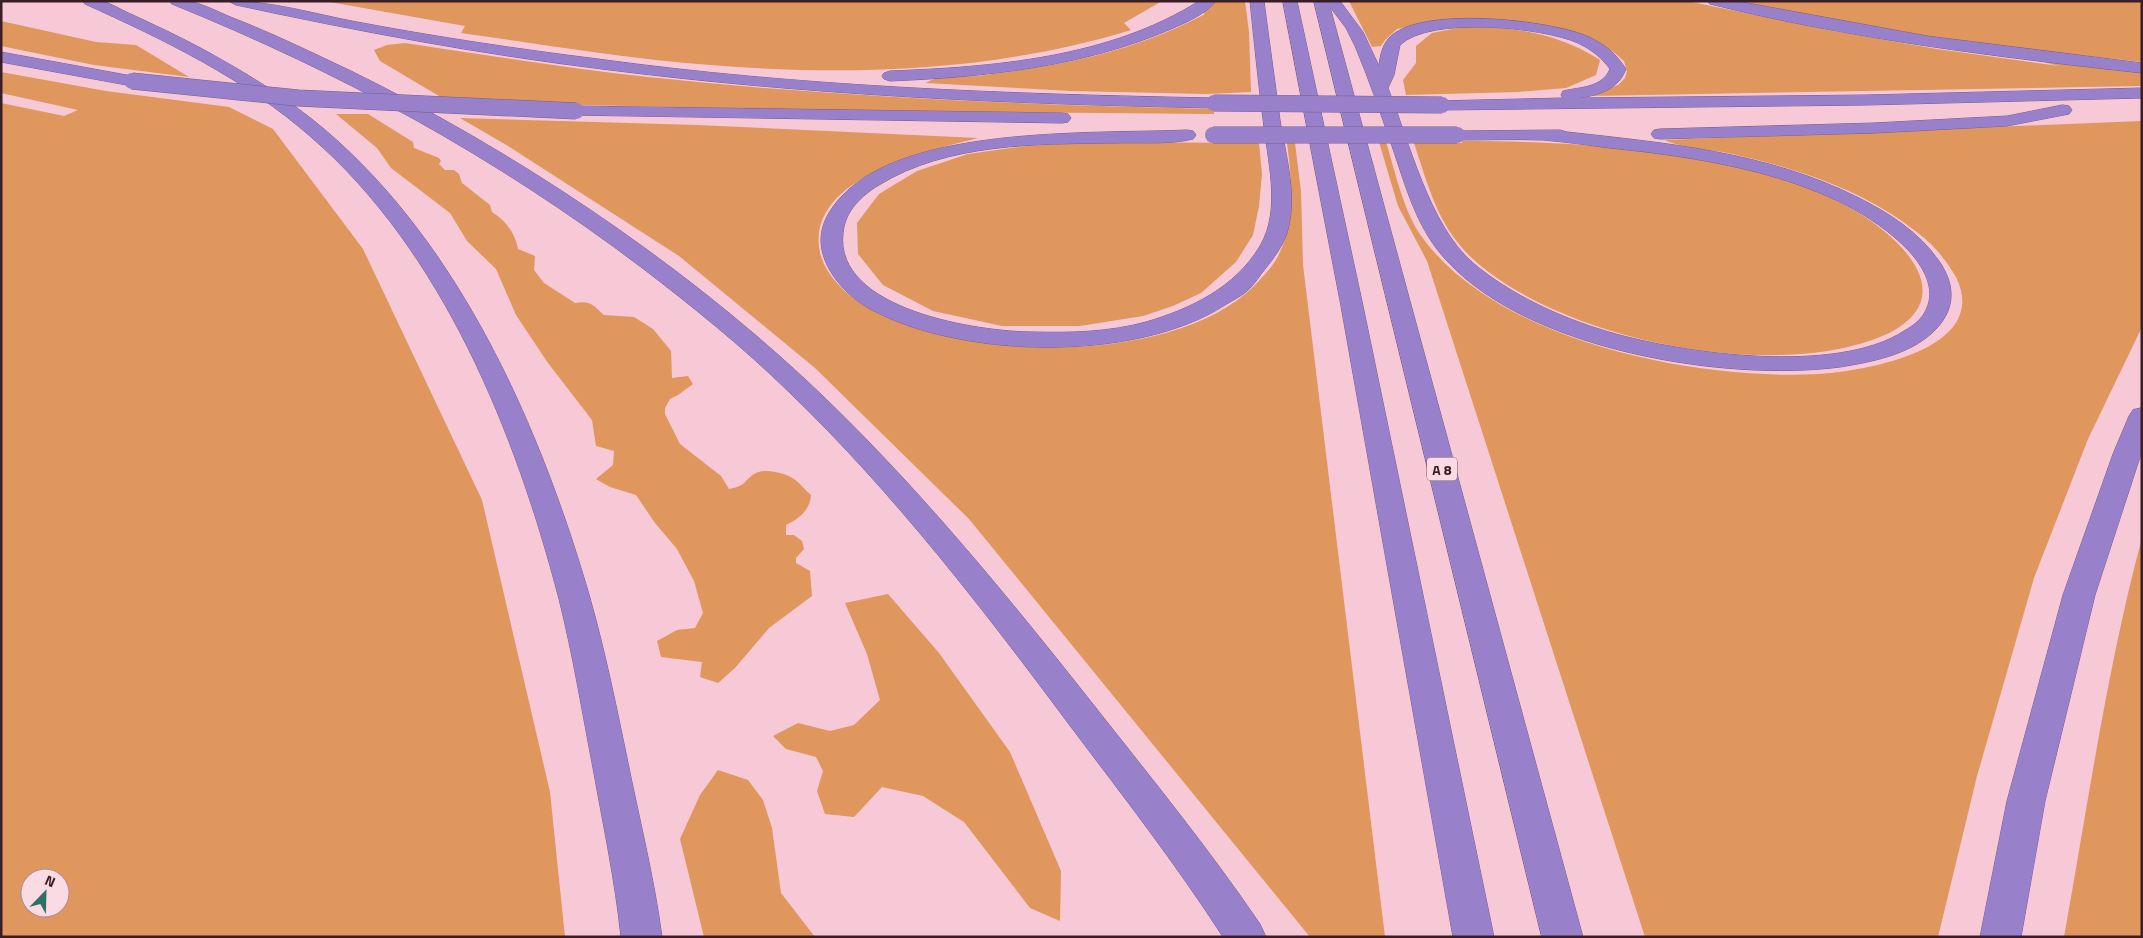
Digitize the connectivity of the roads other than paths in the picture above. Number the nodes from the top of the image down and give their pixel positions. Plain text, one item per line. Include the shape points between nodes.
1 (90, 1) edge
2 (178, 1) edge
3 (236, 1) edge
4 (1209, 1) edge
5 (1256, 1) edge
6 (1290, 1) edge
7 (1321, 1) edge
8 (1332, 1) edge
9 (1715, 1) edge
10 (1, 57) edge
11 (2142, 68) edge
12 (643, 70) junction
13 (1380, 87) junction
14 (2142, 93) edge
15 (1524, 105) junction
16 (2142, 108) edge
17 (2063, 110) junction
18 (601, 111) junction
19 (1075, 118) dead end
20 (1164, 120) dead end
21 (1449, 120) junction
22 (1204, 122) junction
23 (1543, 135) junction
24 (2142, 416) edge
25 (642, 937) edge
26 (1246, 937) edge
27 (1474, 937) edge
28 (1563, 937) edge
29 (2000, 937) edge

1 - 25 highway via 219,63 278,101 320,135 362,177 409,232 449,290 491,372 534,472 577,606
2 - 26 highway via 266,38 436,122 607,230 717,314 816,404 917,512 1045,666 1217,892
3 - 12 highway via 450,44
4 - 12 highway via 1168,25 1100,48 973,70 843,78
5 - 22 highway via 1281,176 1279,226 1270,250 1246,282 1221,301 1185,318 1124,334 1092,338 1012,339 966,334 919,322 880,305 852,286 835,263 830,242 834,219 853,195 877,178 907,165 940,154 992,145
6 - 27 highway
7 - 28 highway, A 8
8 - 13 highway via 1356,31
9 - 11 highway via 1941,44
10 - 18 highway, bridge via 132,81 222,91 347,101
12 - 22 highway via 870,91 1047,99
13 - 15 highway via 1394,41 1406,33 1445,23 1490,22 1542,29 1585,42 1605,53 1616,64 1616,75 1604,86
13 - 23 highway via 1424,212 1441,241 1466,268 1501,293 1567,325 1607,339 1680,356 1740,363 1808,364 1864,355 1900,345 1930,322 1937,312 1942,300 1940,285 1926,256 1896,228 1832,192 1778,172 1717,156
14 - 15 highway
15 - 21 highway
16 - 17 highway
17 - 21 highway via 1727,118
17 - 23 highway via 2007,121 1874,128
18 - 19 highway
18 - 22 highway via 963,130
20 - 22 highway
21 - 22 highway, bridge
21 - 22 highway, bridge
21 - 23 highway
24 - 29 highway via 2079,595 2026,801

